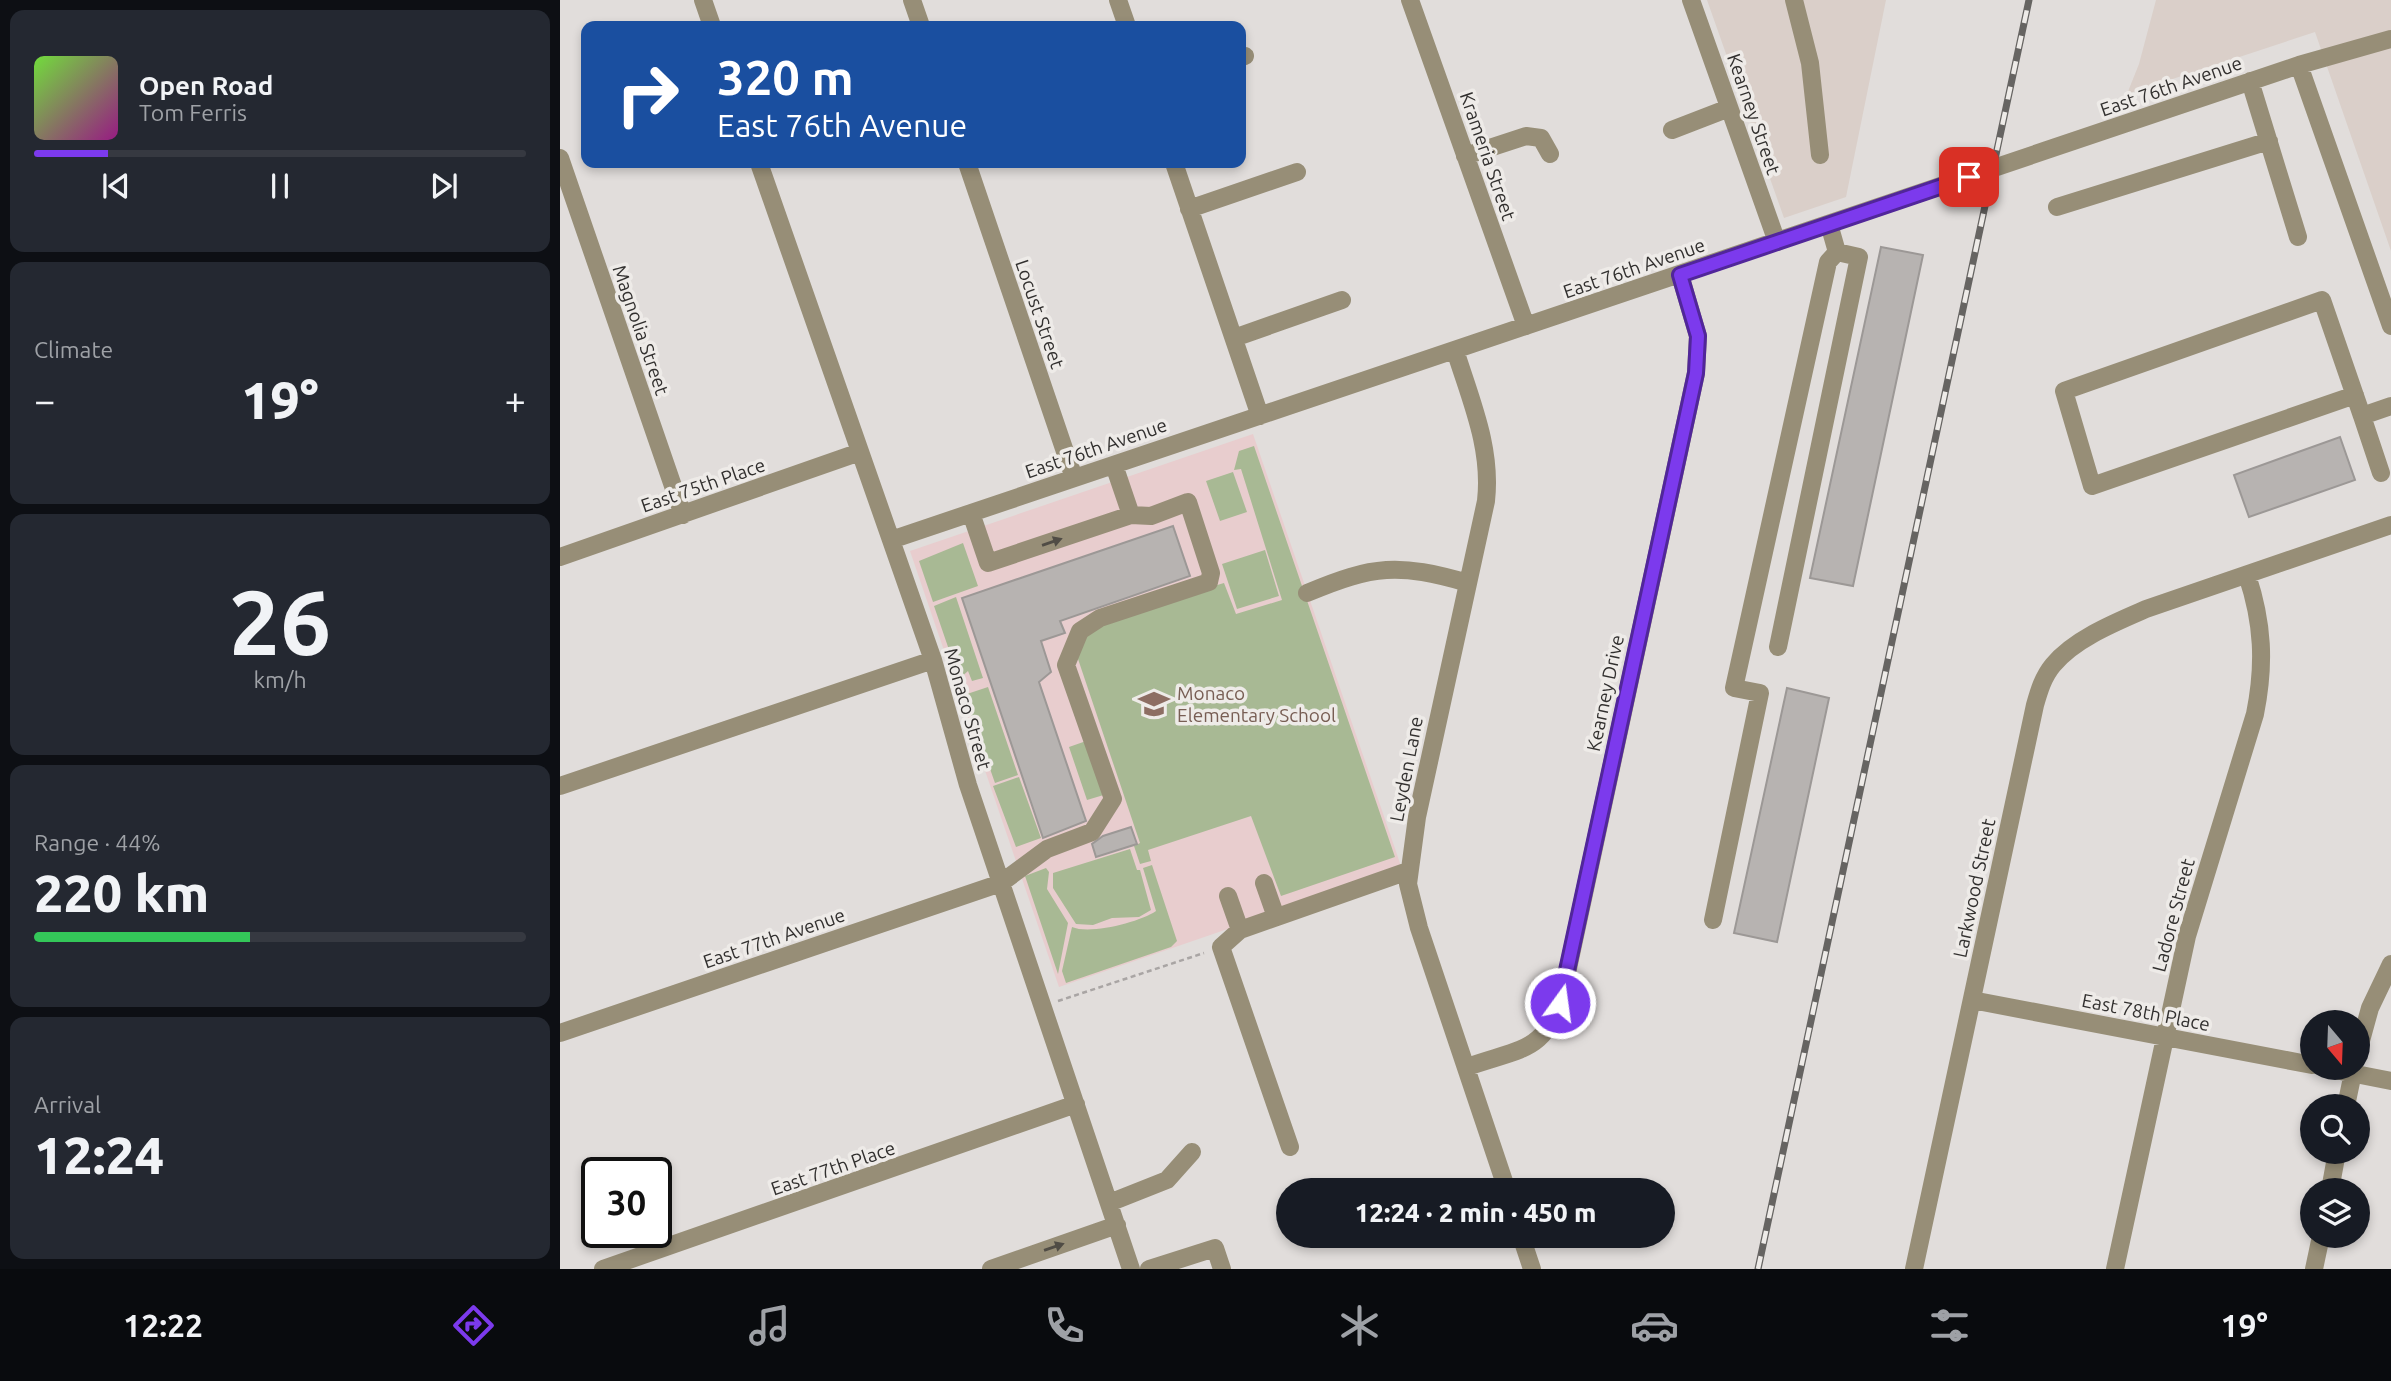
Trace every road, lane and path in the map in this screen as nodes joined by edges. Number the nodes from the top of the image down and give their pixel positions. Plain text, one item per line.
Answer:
1 (703, 0) edge
2 (912, 0) edge
3 (1118, 0) edge
4 (1410, 0) edge
5 (1691, 0) edge
6 (1794, 0) edge
7 (710, 21) edge
8 (919, 21) edge
9 (1125, 21) edge
10 (2391, 39) edge
11 (2299, 65) junction
12 (2250, 81) junction
13 (1730, 108) junction
14 (1672, 130) dead end
15 (2269, 141) junction
16 (1550, 154) dead end
17 (1820, 155) dead end
18 (1465, 156) junction
19 (560, 158) edge
20 (761, 168) edge
21 (969, 168) edge
22 (1176, 168) edge
23 (1297, 172) dead end
24 (2057, 207) dead end
25 (1189, 209) junction
26 (1829, 224) junction
27 (2298, 237) dead end
28 (1777, 242) junction
29 (1837, 253) junction
30 (1680, 275) junction
31 (1342, 300) dead end
32 (1525, 326) junction
33 (2391, 326) edge
34 (1234, 338) junction
35 (1455, 350) junction
36 (2355, 395) junction
37 (2391, 406) edge
38 (2362, 415) junction
39 (1260, 416) junction
40 (860, 452) junction
41 (1114, 465) junction
42 (2381, 473) dead end
43 (1074, 478) junction
44 (971, 513) junction
45 (683, 515) junction
46 (1132, 515) junction
47 (2391, 525) edge
48 (891, 540) junction
49 (560, 557) edge
50 (2247, 575) junction
51 (1468, 583) junction
52 (1307, 593) dead end
53 (1778, 647) dead end
54 (933, 660) junction
55 (560, 786) edge
56 (1408, 871) junction
57 (1001, 883) junction
58 (1264, 883) dead end
59 (1228, 896) dead end
60 (1276, 917) junction
61 (1713, 920) dead end
62 (1240, 930) junction
63 (1221, 947) junction
64 (2391, 964) edge
65 (1972, 1000) junction
66 (1043, 1007) junction
67 (2369, 1010) edge
68 (560, 1033) edge
69 (2165, 1037) junction
70 (2300, 1063) edge
71 (1467, 1067) junction
72 (2370, 1075) edge
73 (2391, 1081) edge
74 (1076, 1104) junction
75 (1290, 1147) dead end
76 (1192, 1152) dead end
77 (1503, 1178) edge
78 (1109, 1203) junction
79 (1116, 1225) junction
80 (1525, 1248) edge
81 (2318, 1248) edge
82 (1531, 1265) edge
83 (603, 1269) edge
84 (991, 1269) edge
85 (1131, 1269) edge
86 (1149, 1269) edge
87 (1222, 1269) edge
88 (1914, 1269) edge
89 (2115, 1269) edge
90 (2314, 1269) edge

1 - 7 street
2 - 8 street
3 - 9 street
4 - 18 street, Krameria Street
5 - 13 street, Kearney Street
6 - 17 street
10 - 11 street, East 76th Avenue
11 - 12 street, East 76th Avenue
11 - 33 street
12 - 15 street
12 - 26 street, East 76th Avenue
13 - 14 street
13 - 28 street, Kearney Street
15 - 24 street
15 - 27 street
16 - 18 street
18 - 32 street, Krameria Street
19 - 45 street, Magnolia Street
20 - 40 street, Monaco Street
21 - 43 street, Locust Street
22 - 25 street
23 - 25 street
25 - 34 street
26 - 28 street, East 76th Avenue
26 - 29 street
28 - 30 street, East 76th Avenue
29 - 53 street
29 - 61 street
30 - 32 street, East 76th Avenue
30 - 71 street, Kearney Drive
31 - 34 street
32 - 35 street, East 76th Avenue
34 - 39 street
35 - 39 street, East 76th Avenue
35 - 51 street, Leyden Lane
36 - 36 street
36 - 38 street
37 - 38 street
38 - 42 street
39 - 41 street, East 76th Avenue
40 - 45 street, East 75th Place
40 - 48 street, Monaco Street
41 - 43 street, East 76th Avenue
41 - 46 street
43 - 44 street, East 76th Avenue
44 -> 46 street
44 - 48 street, East 76th Avenue
45 - 49 street, East 75th Place
46 - 57 street, East 77th Avenue
47 - 50 street
48 - 54 street, Monaco Street
50 - 65 street, Larkwood Street
50 - 69 street, Ladore Street
51 - 52 street
51 - 56 street, Leyden Lane
54 - 55 street
54 - 57 street, Monaco Street
56 - 60 street
56 - 71 street, Leyden Lane
57 - 66 street, Monaco Street
57 - 68 street, East 77th Avenue
58 - 60 street
59 - 62 street
60 - 62 street
62 - 63 street
63 - 66 path
63 - 75 street
64 - 67 street
65 - 69 street, East 78th Place
65 - 88 street, Larkwood Street
66 - 74 street, Monaco Street
69 - 70 street, East 78th Place
69 - 89 street, Ladore Street
71 - 77 street, Leyden Lane
72 - 73 street
74 - 78 street, Monaco Street
74 - 83 street, East 77th Place
76 - 78 street
78 - 79 street, Monaco Street
84 -> 79 street
79 - 85 street, Monaco Street
80 - 82 street
81 - 90 street
86 - 87 street

